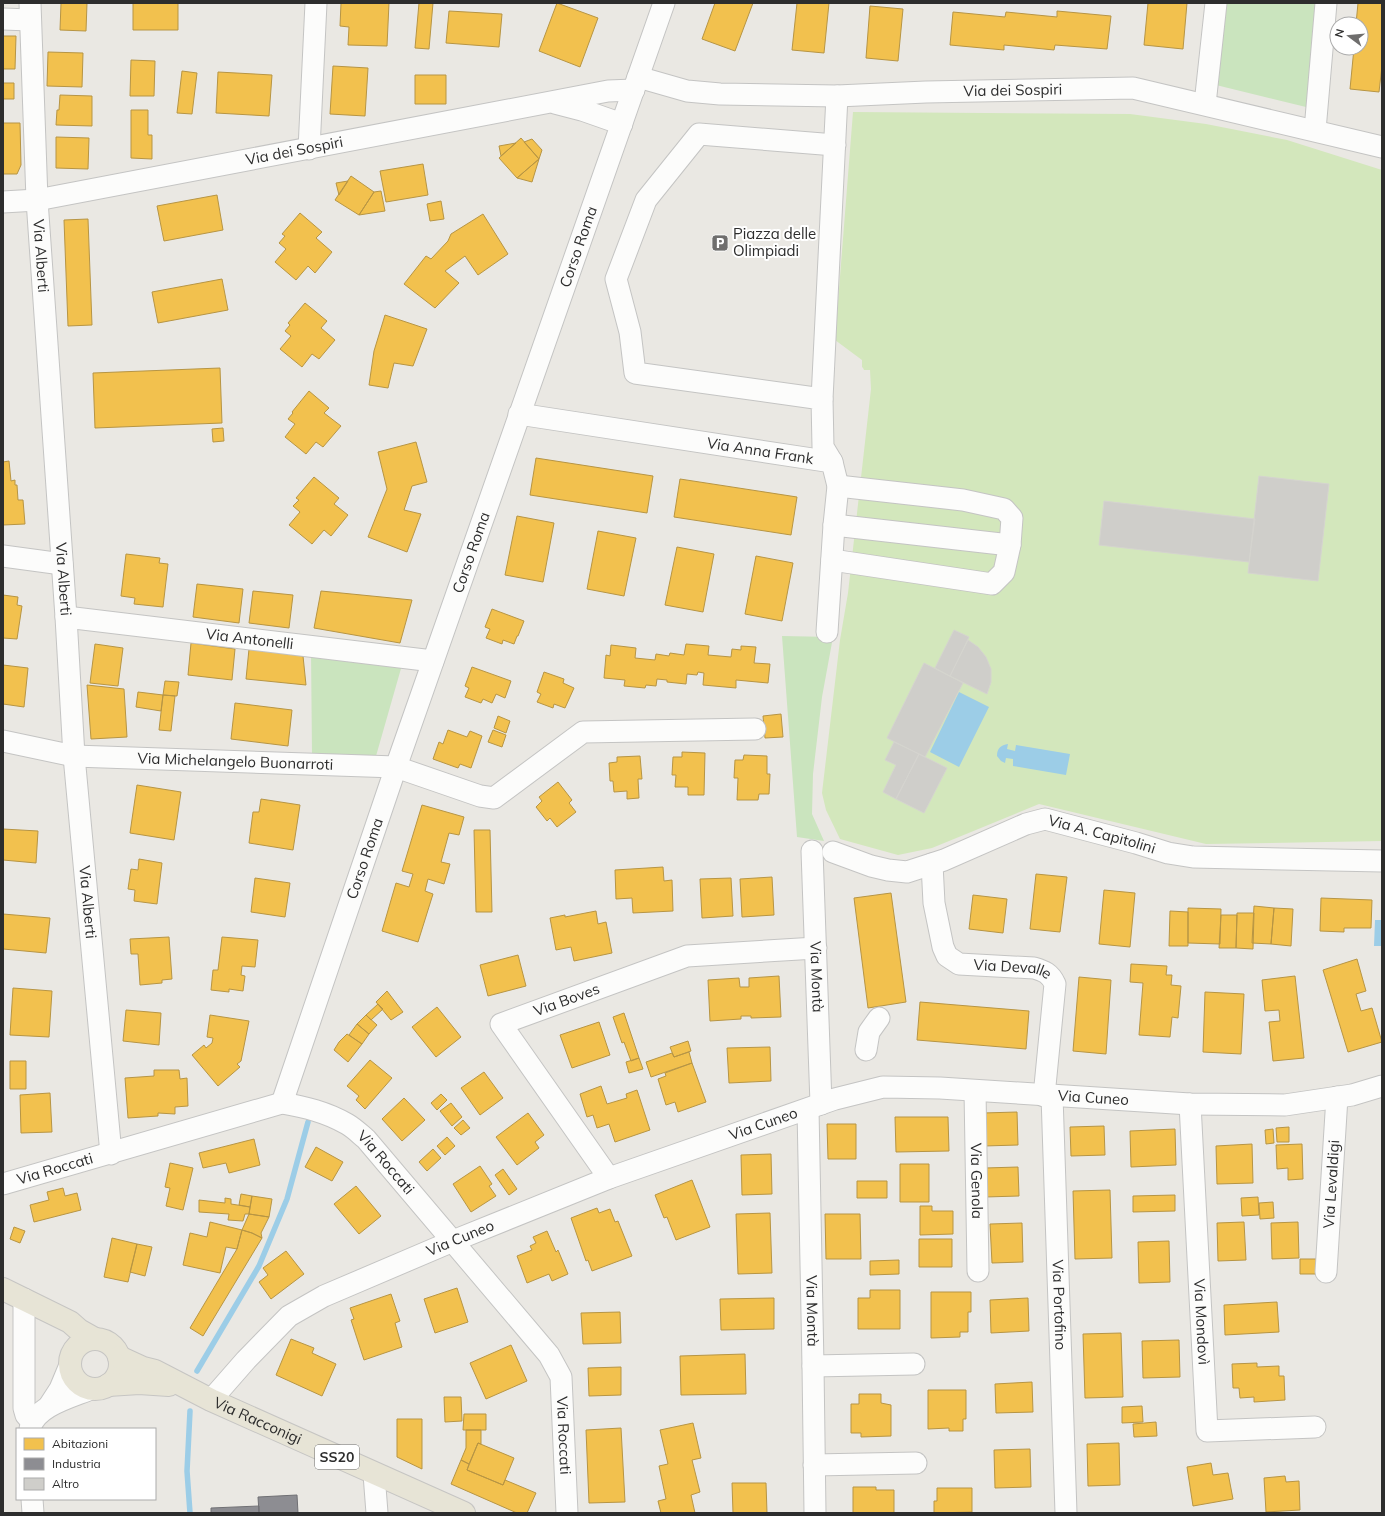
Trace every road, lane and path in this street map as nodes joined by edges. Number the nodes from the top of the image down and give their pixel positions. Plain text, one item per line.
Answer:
1 (316, 3) edge
2 (664, 3) edge
3 (1216, 3) edge
4 (1326, 3) edge
5 (30, 12) edge
6 (3, 19) edge
7 (636, 83) junction
8 (837, 96) junction
9 (551, 102) junction
10 (1205, 104) junction
11 (622, 124) junction
12 (1315, 130) junction
13 (835, 145) junction
14 (1382, 147) edge
15 (309, 149) junction
16 (37, 200) junction
17 (3, 202) edge
18 (822, 399) junction
19 (519, 414) junction
20 (832, 462) junction
21 (838, 486) junction
22 (834, 525) junction
23 (1010, 545) junction
24 (3, 556) edge
25 (832, 560) junction
26 (62, 564) junction
27 (66, 617) junction
28 (827, 632) dead end
29 (433, 661) junction
30 (755, 729) dead end
31 (3, 741) edge
32 (74, 756) junction
33 (396, 767) junction
34 (812, 850) dead end
35 (833, 852) dead end
36 (1382, 861) edge
37 (932, 864) junction
38 (816, 948) junction
39 (879, 1018) dead end
40 (866, 1050) dead end
41 (1382, 1086) edge
42 (975, 1091) junction
43 (1048, 1096) junction
44 (1337, 1097) junction
45 (282, 1104) junction
46 (1190, 1104) junction
47 (814, 1106) junction
48 (111, 1154) junction
49 (609, 1178) junction
50 (3, 1184) edge
51 (453, 1241) junction
52 (978, 1271) dead end
53 (1326, 1272) dead end
54 (3, 1289) edge
55 (33, 1304) junction
56 (95, 1339) junction
57 (119, 1357) junction
58 (70, 1362) junction
59 (914, 1364) dead end
60 (814, 1366) junction
61 (183, 1386) junction
62 (100, 1387) junction
63 (211, 1400) junction
64 (49, 1406) junction
65 (31, 1425) edge
66 (1315, 1427) dead end
67 (916, 1463) dead end
68 (814, 1465) junction
69 (374, 1474) junction
70 (32, 1500) edge
71 (32, 1513) edge
72 (377, 1513) edge
73 (464, 1513) edge
74 (567, 1513) edge
75 (815, 1513) edge
76 (1066, 1513) edge

1 - 15 street
2 - 7 street, Corso Roma
3 - 10 street
4 - 12 street
5 - 6 street
5 - 16 street, Via Alberti
7 - 8 street, Via dei Sospiri
7 - 9 street, Via dei Sospiri
7 - 11 street, Corso Roma
8 - 10 street, Via dei Sospiri
8 - 13 street
9 - 11 street, Via dei Sospiri
9 - 15 street, Via dei Sospiri
10 - 12 street, Via dei Sospiri
11 - 19 street, Corso Roma
12 - 14 street, Via dei Sospiri
13 - 18 street
13 - 18 street
15 - 16 street, Via dei Sospiri
16 - 17 street, Via dei Sospiri
16 - 26 street, Via Alberti
18 - 20 street
19 - 20 street, Via Anna Frank
19 - 29 street, Corso Roma
20 - 21 street, Via Anna Frank
21 - 22 street, Via Anna Frank
21 - 23 street
22 - 23 street
22 - 25 street, Via Anna Frank
23 - 25 street
24 - 26 street
25 - 28 street, Via Anna Frank
26 - 27 street, Via Alberti
27 - 29 street, Via Antonelli
27 - 32 street, Via Alberti
29 - 33 street, Corso Roma
30 - 33 street, Via Michelangelo Buonarroti
31 - 32 street, Via Michelangelo Buonarroti
32 - 33 street, Via Michelangelo Buonarroti
32 - 48 street, Via Alberti
33 - 45 street, Corso Roma
34 - 38 street, Via Montà
35 - 37 street, Via A. Capitolini
36 - 37 street, Via A. Capitolini
37 - 43 street, Via Devalle
38 - 47 street, Via Montà
38 - 49 street, Via Boves
39 - 40 street
41 - 44 street, Via Cuneo
42 - 43 street, Via Cuneo
42 - 47 street, Via Cuneo
42 - 52 street, Via Genola
43 - 46 street, Via Cuneo
43 - 76 street, Via Portofino
44 - 46 street, Via Cuneo
44 - 53 street, Via Levaldigi
45 - 48 street, Via Roccati
45 - 51 street, Via Roccati
46 - 66 street, Via Mondovì
47 - 49 street, Via Cuneo
47 - 60 street, Via Montà
48 - 50 street, Via Roccati
49 - 51 street, Via Cuneo
51 - 63 street, Via Cuneo
51 - 74 street, Via Roccati
54 - 55 main road
55 - 56 main road
55 - 58 main road
55 - 65 street
56 - 57 main road
56 - 58 main road
57 - 61 main road, Via Racconigi / SS20
57 - 62 main road
58 - 62 main road
58 - 64 street
59 - 60 street
60 - 68 street, Via Montà
61 - 62 main road, Via Racconigi / SS20
61 - 63 main road, Via Racconigi / SS20
62 - 64 street
63 - 69 main road, Via Racconigi / SS20
64 - 65 street
67 - 68 street
68 - 75 street, Via Montà
69 - 72 street
69 - 73 main road, Via Racconigi / SS20
70 - 71 street

